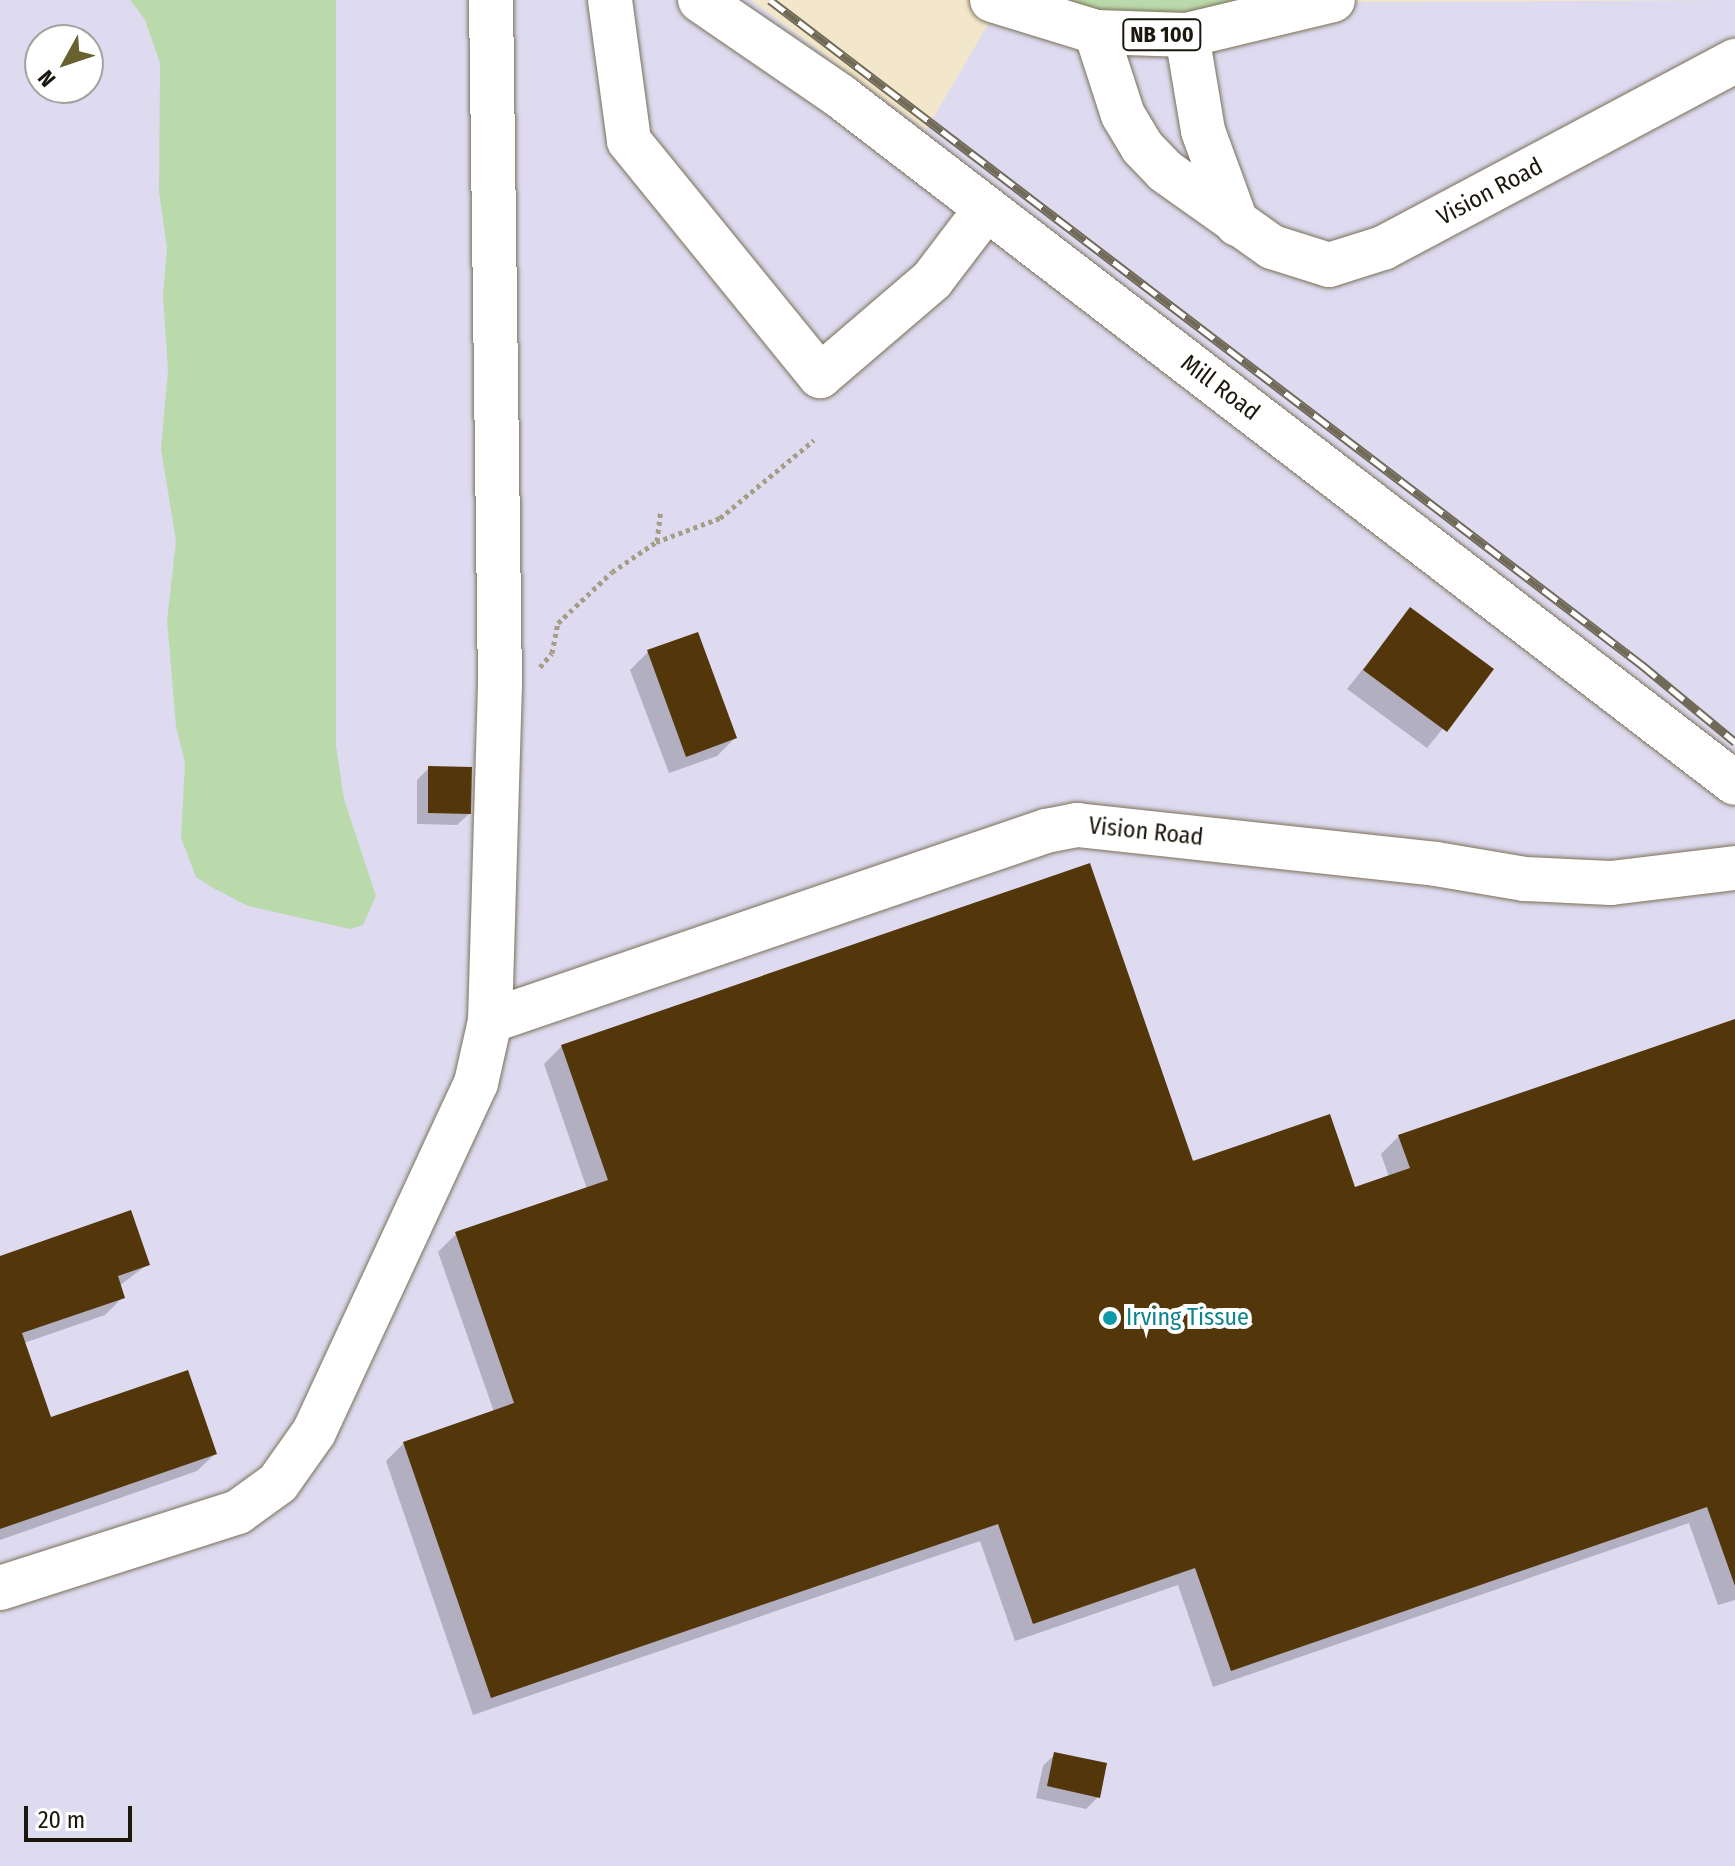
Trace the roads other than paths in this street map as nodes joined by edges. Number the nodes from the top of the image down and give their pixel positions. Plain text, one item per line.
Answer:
1 (491, 0) edge
2 (610, 0) edge
3 (700, 0) edge
4 (992, 0) edge
5 (1333, 0) edge
6 (1096, 32) junction
7 (1187, 35) junction
8 (1735, 61) edge
9 (986, 209) junction
10 (1238, 226) junction
11 (1735, 783) edge
12 (1735, 868) edge
13 (490, 1021) junction
14 (0, 1588) edge

1 - 13 street
2 - 9 street
3 - 9 street, Mill Road
4 - 6 street, NB 100
5 - 7 street, NB 100
6 - 7 street, NB 100
6 - 10 street, Vision Road
7 - 10 street
8 - 10 street, Vision Road
9 - 11 street, Mill Road
12 - 13 street, Vision Road
13 - 14 street

